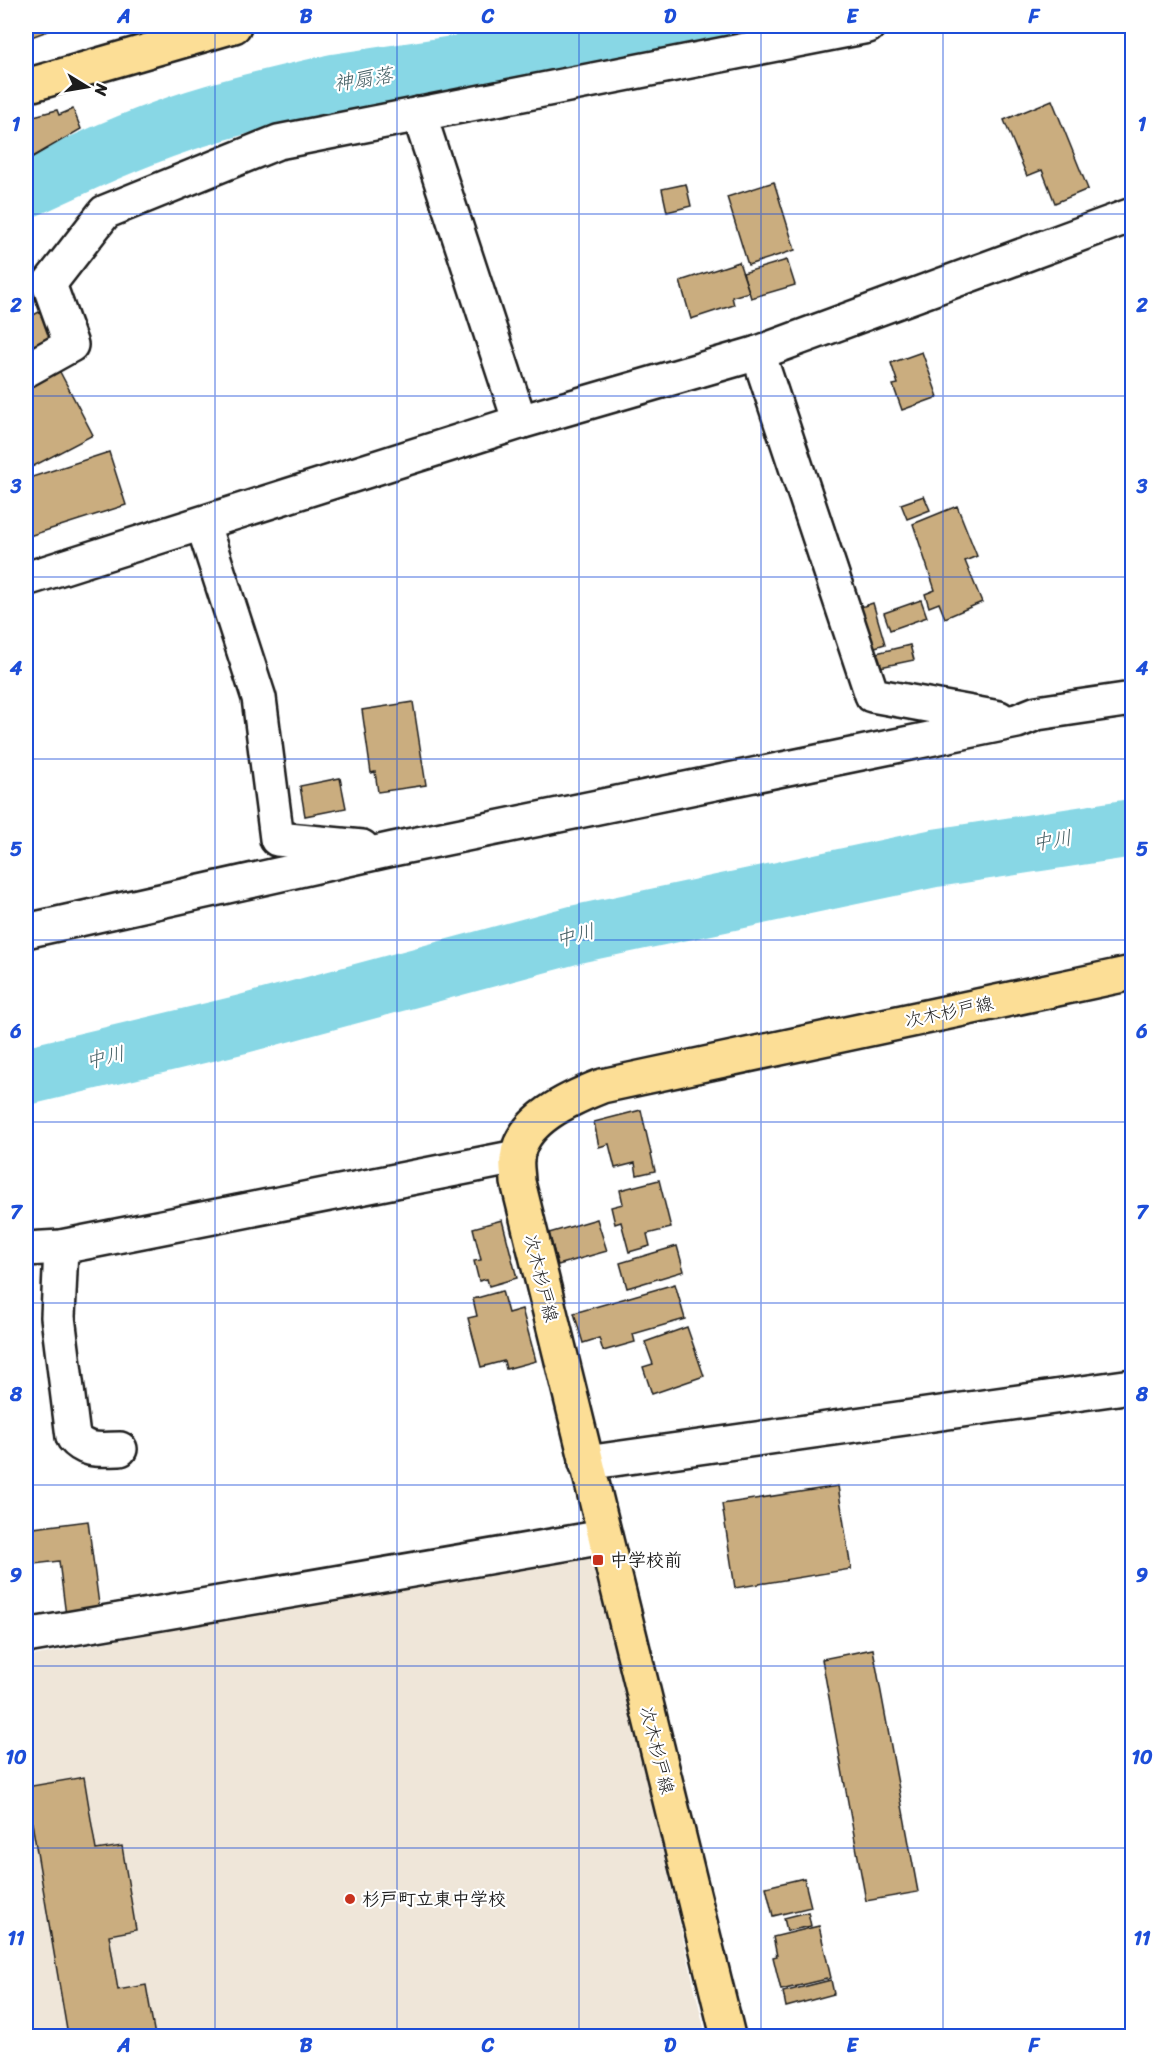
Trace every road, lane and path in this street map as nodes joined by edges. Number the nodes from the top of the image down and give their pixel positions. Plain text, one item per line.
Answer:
1 (234, 26) edge
2 (868, 26) edge
3 (26, 86) edge
4 (419, 114) junction
5 (1132, 214) edge
6 (758, 353) junction
7 (26, 370) edge
8 (520, 422) junction
9 (203, 525) junction
10 (26, 579) edge
11 (1132, 699) edge
12 (1017, 721) junction
13 (393, 849) junction
14 (28, 932) edge
15 (1132, 973) edge
16 (517, 1157) junction
17 (61, 1247) junction
18 (26, 1249) edge
19 (1132, 1386) edge
20 (120, 1449) dead end
21 (586, 1462) junction
22 (604, 1537) junction
23 (26, 1636) edge
24 (728, 2037) edge

1 - 3 main road
2 - 4 street
4 - 7 street
4 - 8 street
5 - 6 street
6 - 8 street
6 - 12 street
8 - 9 street
9 - 10 street
9 - 13 street
11 - 12 street
12 - 13 street
13 - 14 street
15 - 16 main road, 次木杉戸線
16 - 17 street
16 - 21 main road, 次木杉戸線
17 - 18 street
17 - 20 street
19 - 21 street
21 - 22 main road, 次木杉戸線
22 - 23 street
22 - 24 main road, 次木杉戸線

